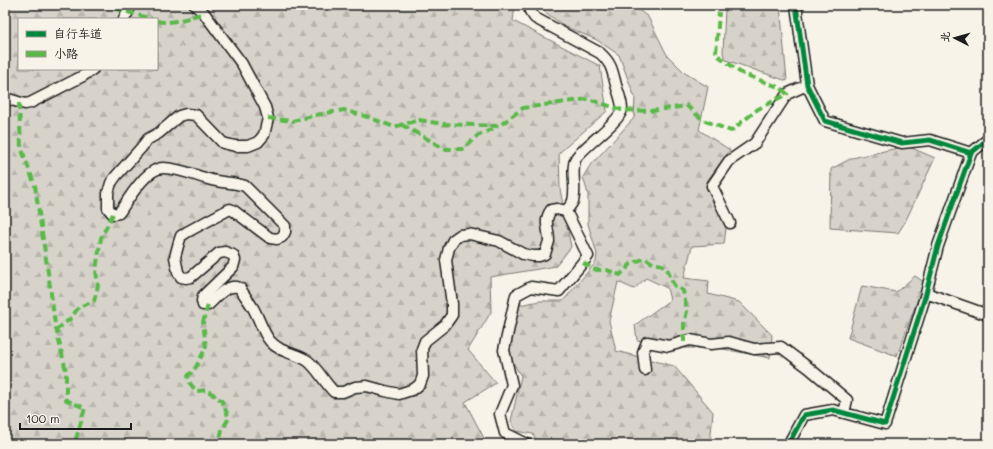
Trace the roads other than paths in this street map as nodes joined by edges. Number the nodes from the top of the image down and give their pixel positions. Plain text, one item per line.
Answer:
1 (131, 5) edge
2 (195, 5) edge
3 (529, 5) edge
4 (796, 5) edge
5 (124, 18) edge
6 (92, 70) edge
7 (807, 85) junction
8 (5, 98) edge
9 (988, 138) edge
10 (972, 153) junction
11 (566, 211) junction
12 (730, 223) dead end
13 (926, 293) junction
14 (988, 315) edge
15 (644, 370) dead end
16 (844, 413) junction
17 (789, 443) edge
18 (527, 444) edge

1 - 5 street
2 - 11 street
3 - 11 street
4 - 7 street
6 - 8 street
7 - 10 street
7 - 12 street
9 - 10 street
10 - 13 street
11 - 18 street
13 - 14 street
13 - 16 street
15 - 16 street
16 - 17 street

